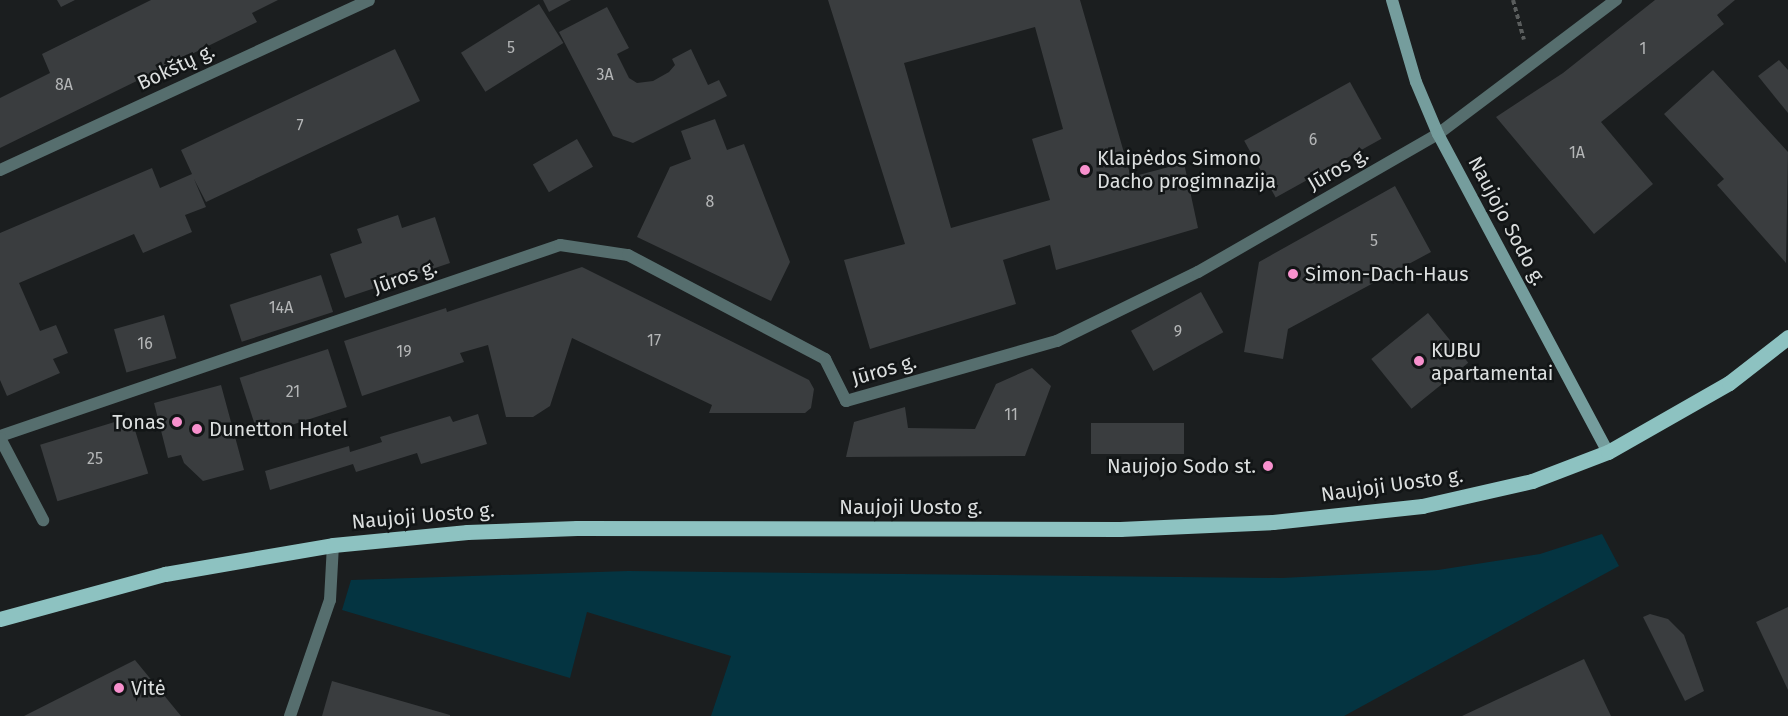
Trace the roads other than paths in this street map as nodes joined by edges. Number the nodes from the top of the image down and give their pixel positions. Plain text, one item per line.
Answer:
1 (369, 0) edge
2 (1392, 0) edge
3 (1616, 0) edge
4 (1438, 134) junction
5 (0, 170) edge
6 (1788, 337) edge
7 (0, 437) edge
8 (1608, 452) junction
9 (44, 520) dead end
10 (333, 545) junction
11 (0, 619) edge
12 (290, 716) edge

1 - 5 street, Bokštų g.
2 - 4 main road, Naujojo Sodo g.
3 - 4 street, Jūros g.
4 - 7 street, Jūros g.
4 - 8 main road, Naujojo Sodo g.
6 - 8 main road, Naujoji Uosto g.
7 - 9 street
8 - 10 main road, Naujoji Uosto g.
10 - 11 main road, Naujoji Uosto g.
10 - 12 street

